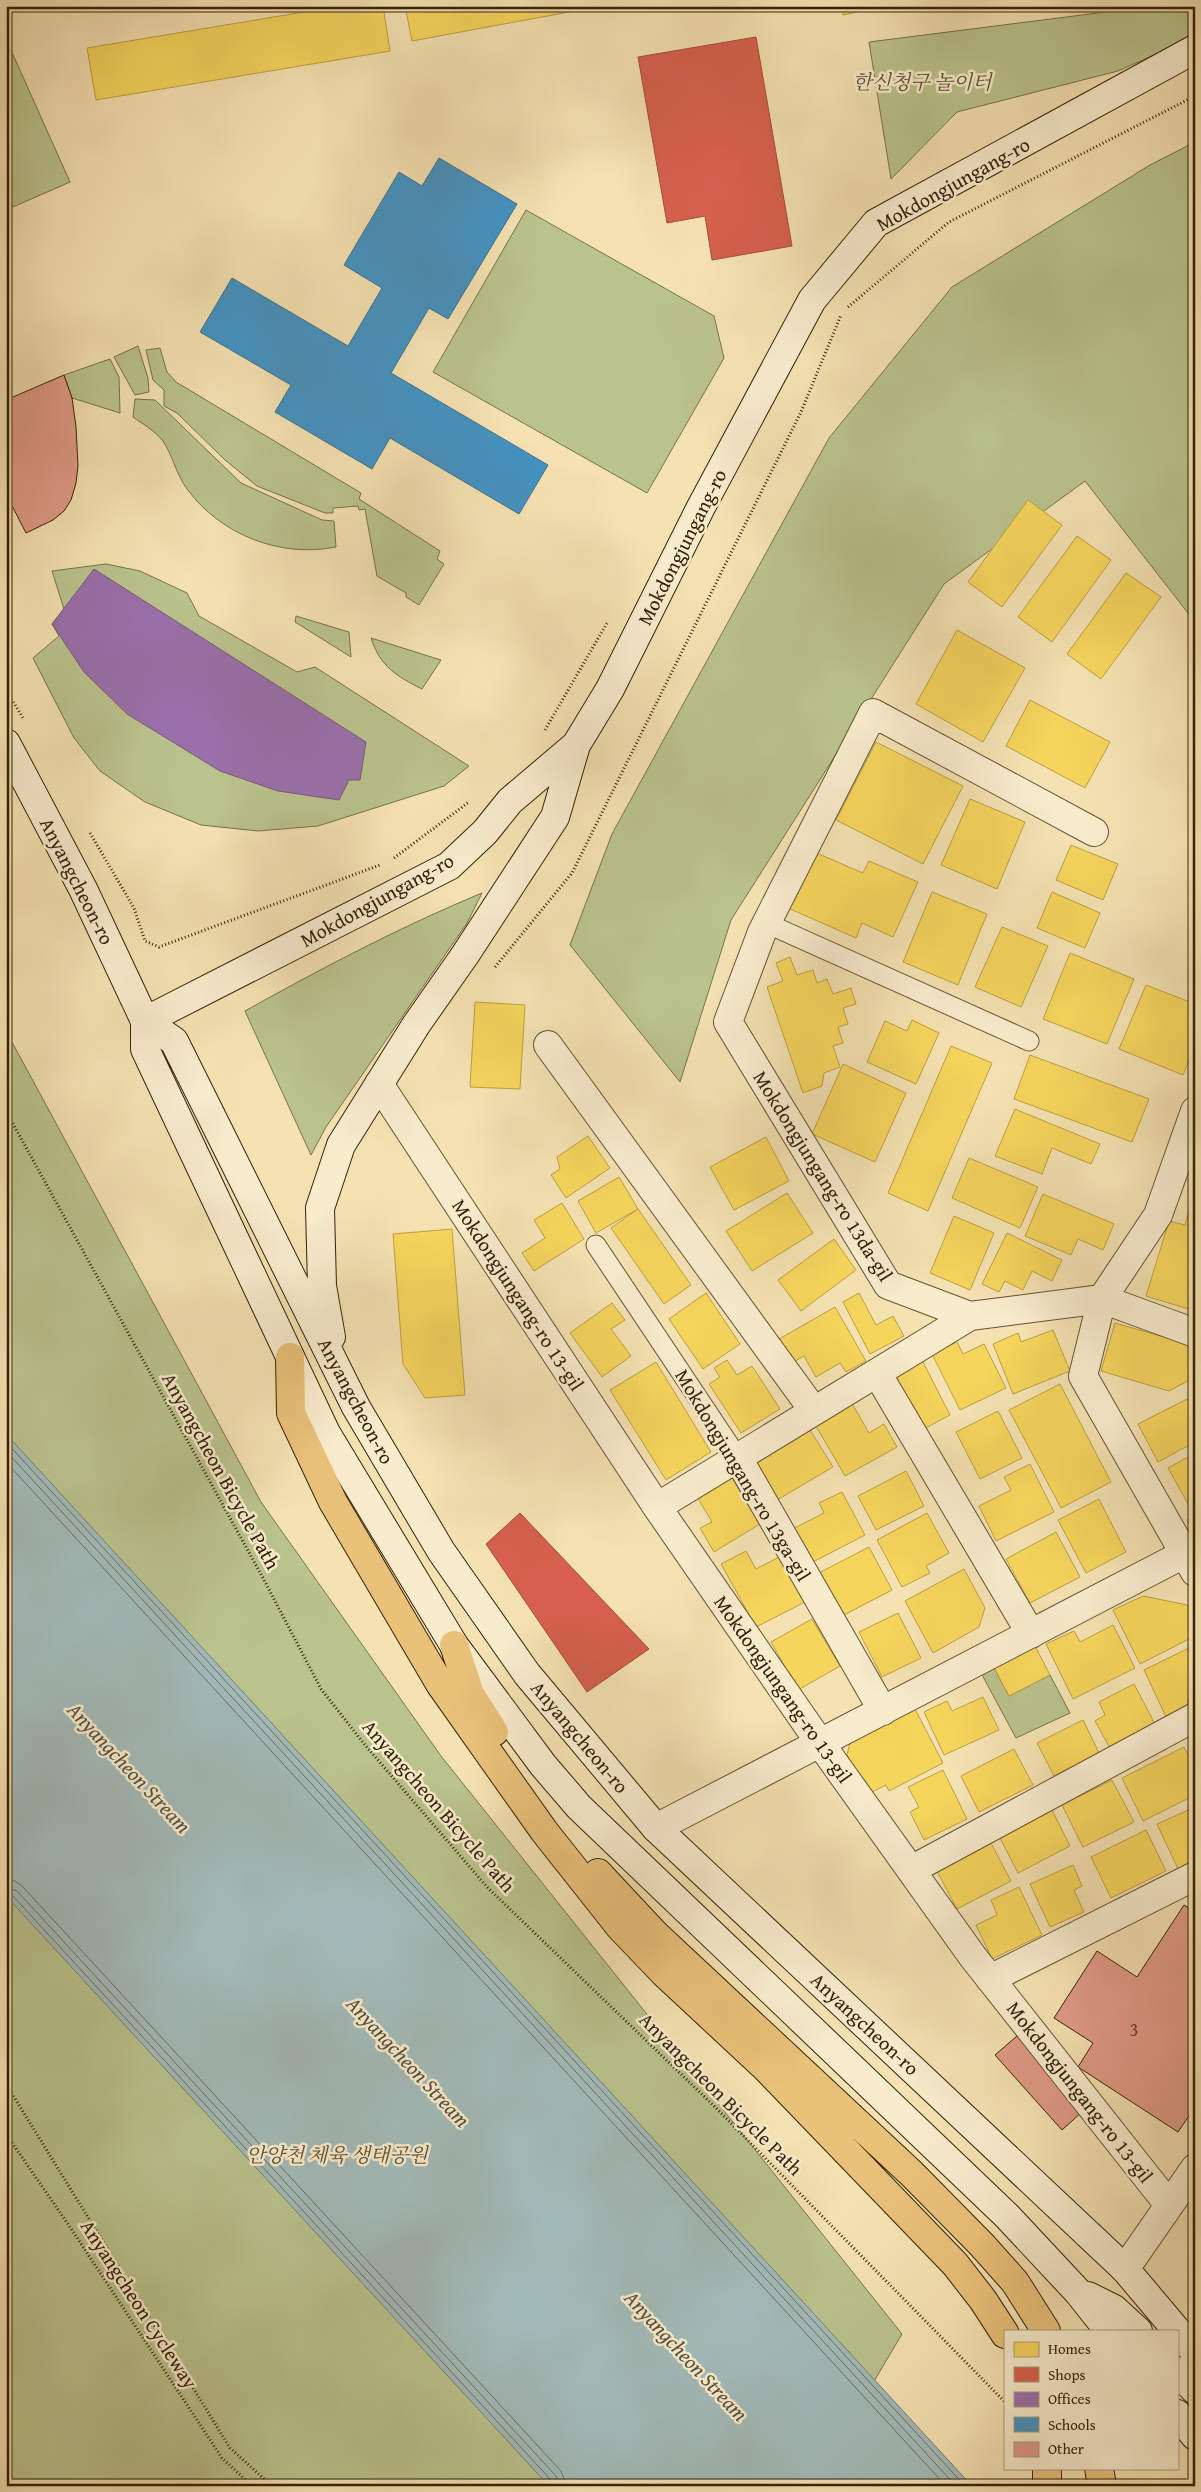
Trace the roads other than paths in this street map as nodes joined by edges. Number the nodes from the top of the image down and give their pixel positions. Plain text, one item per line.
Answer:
1 (1195, 49) edge
2 (6, 743) edge
3 (576, 745) junction
4 (1094, 832) dead end
5 (766, 923) junction
6 (145, 1021) junction
7 (1029, 1040) dead end
8 (548, 1045) dead end
9 (379, 1084) junction
10 (1195, 1111) edge
11 (596, 1245) dead end
12 (1102, 1299) junction
13 (970, 1316) junction
14 (1195, 1333) edge
15 (290, 1357) junction
16 (336, 1368) junction
17 (877, 1373) junction
18 (814, 1411) junction
19 (738, 1458) junction
20 (656, 1506) junction
21 (1190, 1563) edge
22 (1031, 1634) junction
23 (454, 1645) junction
24 (882, 1711) junction
25 (1195, 1717) edge
26 (820, 1743) junction
27 (656, 1828) junction
28 (911, 1870) junction
29 (1195, 1876) edge
30 (990, 1979) junction
31 (1195, 2168) edge
32 (1169, 2206) junction
33 (1125, 2269) junction
34 (1078, 2292) junction
35 (1045, 2330) edge
36 (1108, 2330) edge
37 (1137, 2330) edge
38 (1176, 2330) edge
39 (1004, 2332) edge
40 (1178, 2332) edge
41 (1195, 2352) edge
42 (1178, 2372) edge
43 (1195, 2390) edge
44 (1178, 2415) edge
45 (1195, 2436) edge
46 (1047, 2470) edge
47 (1099, 2470) edge
48 (1047, 2486) edge
49 (1102, 2486) edge

1 - 3 main road, Mokdongjungang-ro
2 - 6 main road, Anyangcheon-ro
3 - 6 main road, Mokdongjungang-ro
3 - 9 main road
4 - 5 main road, Mokdongjungang-ro 13da-gil
5 - 7 lane
5 - 13 main road, Mokdongjungang-ro 13da-gil
6 - 15 main road, Anyangcheon-ro
6 - 16 main road, Anyangcheon-ro
8 - 18 main road
9 - 16 main road
9 - 20 main road, Mokdongjungang-ro 13-gil
10 - 12 main road
11 - 19 lane, Mokdongjungang-ro 13ga-gil
12 - 13 main road, Mokdongjungang-ro 13da-gil
12 - 14 main road
12 - 21 main road
13 - 17 main road
15 - 23 main road, Anyangcheon-ro
15 - 39 main road
16 - 27 main road, Anyangcheon-ro
17 - 18 main road
17 - 22 main road
18 - 19 main road
19 - 20 main road
19 - 24 main road, Mokdongjungang-ro 13ga-gil
20 - 26 main road, Mokdongjungang-ro 13-gil
21 - 22 main road
22 - 24 main road
23 - 34 main road, Anyangcheon-ro
23 - 35 main road
24 - 26 main road
25 - 28 main road
26 - 27 main road
26 - 28 main road, Mokdongjungang-ro 13-gil
27 - 33 main road, Anyangcheon-ro
28 - 30 main road, Mokdongjungang-ro 13-gil
29 - 30 main road, Mokdongjungang-ro 13-gil
30 - 32 main road, Mokdongjungang-ro 13-gil
31 - 32 main road
32 - 33 main road
33 - 38 main road, Anyangcheon-ro
34 - 36 main road, Anyangcheon-ro
34 - 37 main road
40 - 41 main road, Anyangcheon-ro
42 - 43 main road
44 - 45 main road
46 - 48 main road
47 - 49 main road

